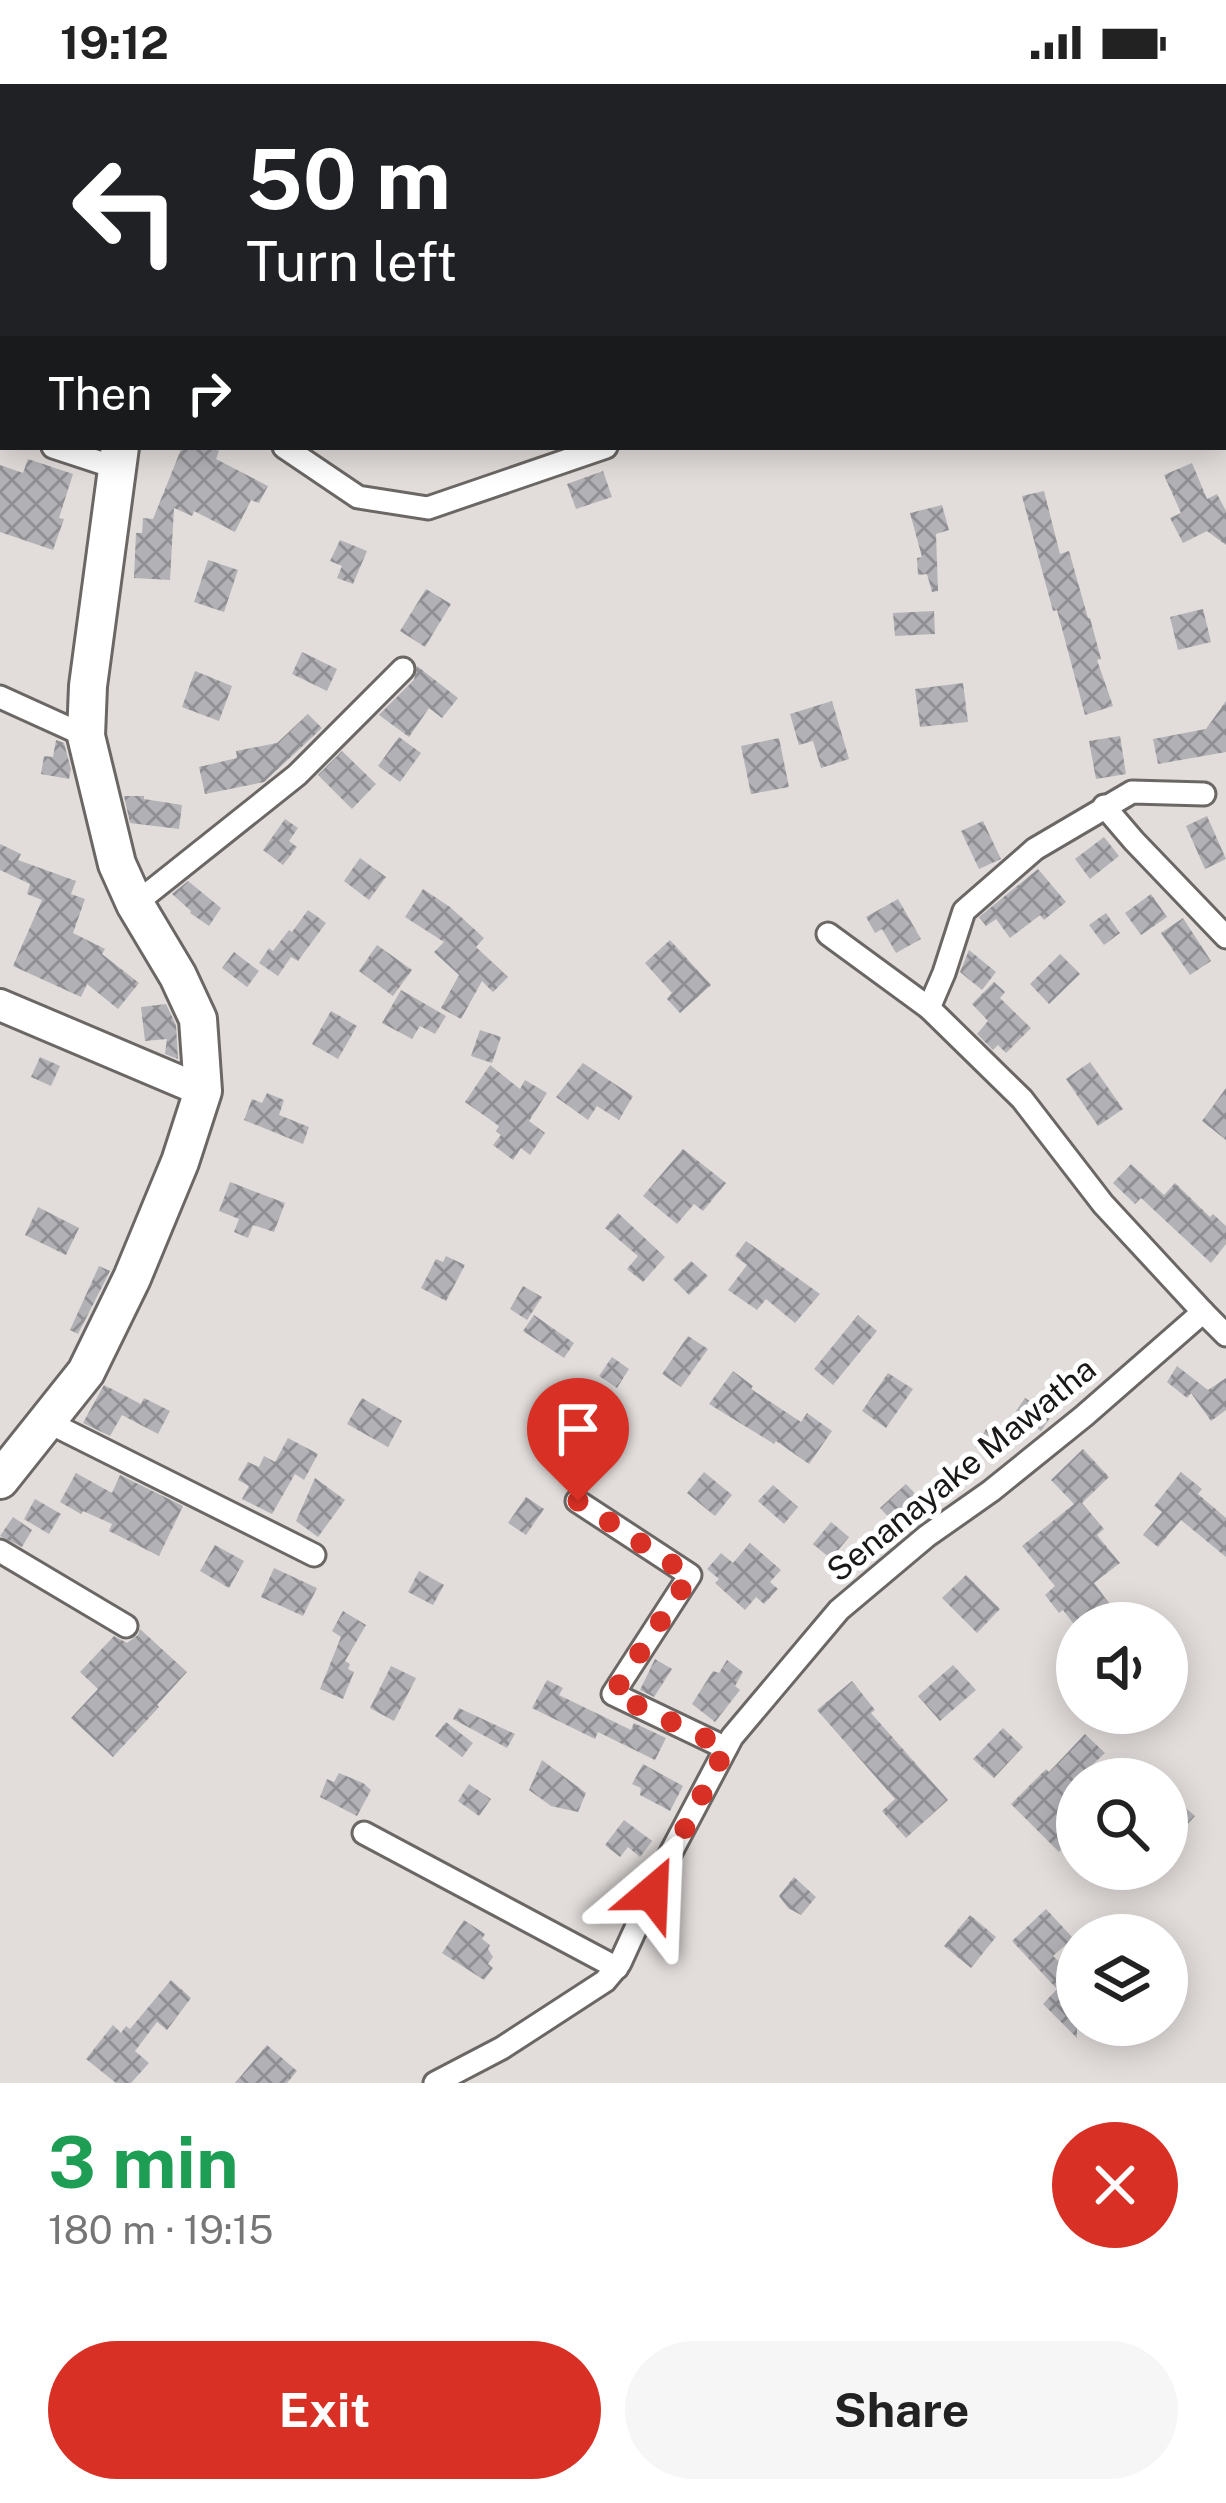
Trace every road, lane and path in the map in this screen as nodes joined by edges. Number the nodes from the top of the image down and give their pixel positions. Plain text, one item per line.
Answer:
1 (72, 450) edge
2 (289, 450) edge
3 (597, 450) edge
4 (118, 457) edge
5 (403, 670) dead end
6 (0, 698) edge
7 (86, 736) junction
8 (1204, 794) dead end
9 (1104, 806) junction
10 (135, 904) junction
11 (828, 934) dead end
12 (1226, 937) edge
13 (0, 1005) edge
14 (929, 1008) junction
15 (203, 1091) junction
16 (1203, 1312) junction
17 (1226, 1335) edge
18 (46, 1420) junction
19 (0, 1480) edge
20 (578, 1501) dead end
21 (0, 1551) edge
22 (314, 1555) dead end
23 (126, 1626) dead end
24 (726, 1748) junction
25 (364, 1834) dead end
26 (616, 1967) junction
27 (436, 2083) edge

1 - 4 street
2 - 3 street
4 - 7 main road
5 - 10 street
6 - 7 street
7 - 10 main road
8 - 9 street
9 - 12 street
9 - 14 street
10 - 15 main road
11 - 14 street
13 - 15 street
14 - 16 street
15 - 18 main road
16 - 17 street
16 - 24 street, Senanayake Mawatha
18 - 19 main road
18 - 22 street
20 - 24 street
21 - 23 street
24 - 26 street, Senanayake Mawatha
25 - 26 street
26 - 27 street, Senanayake Mawatha

